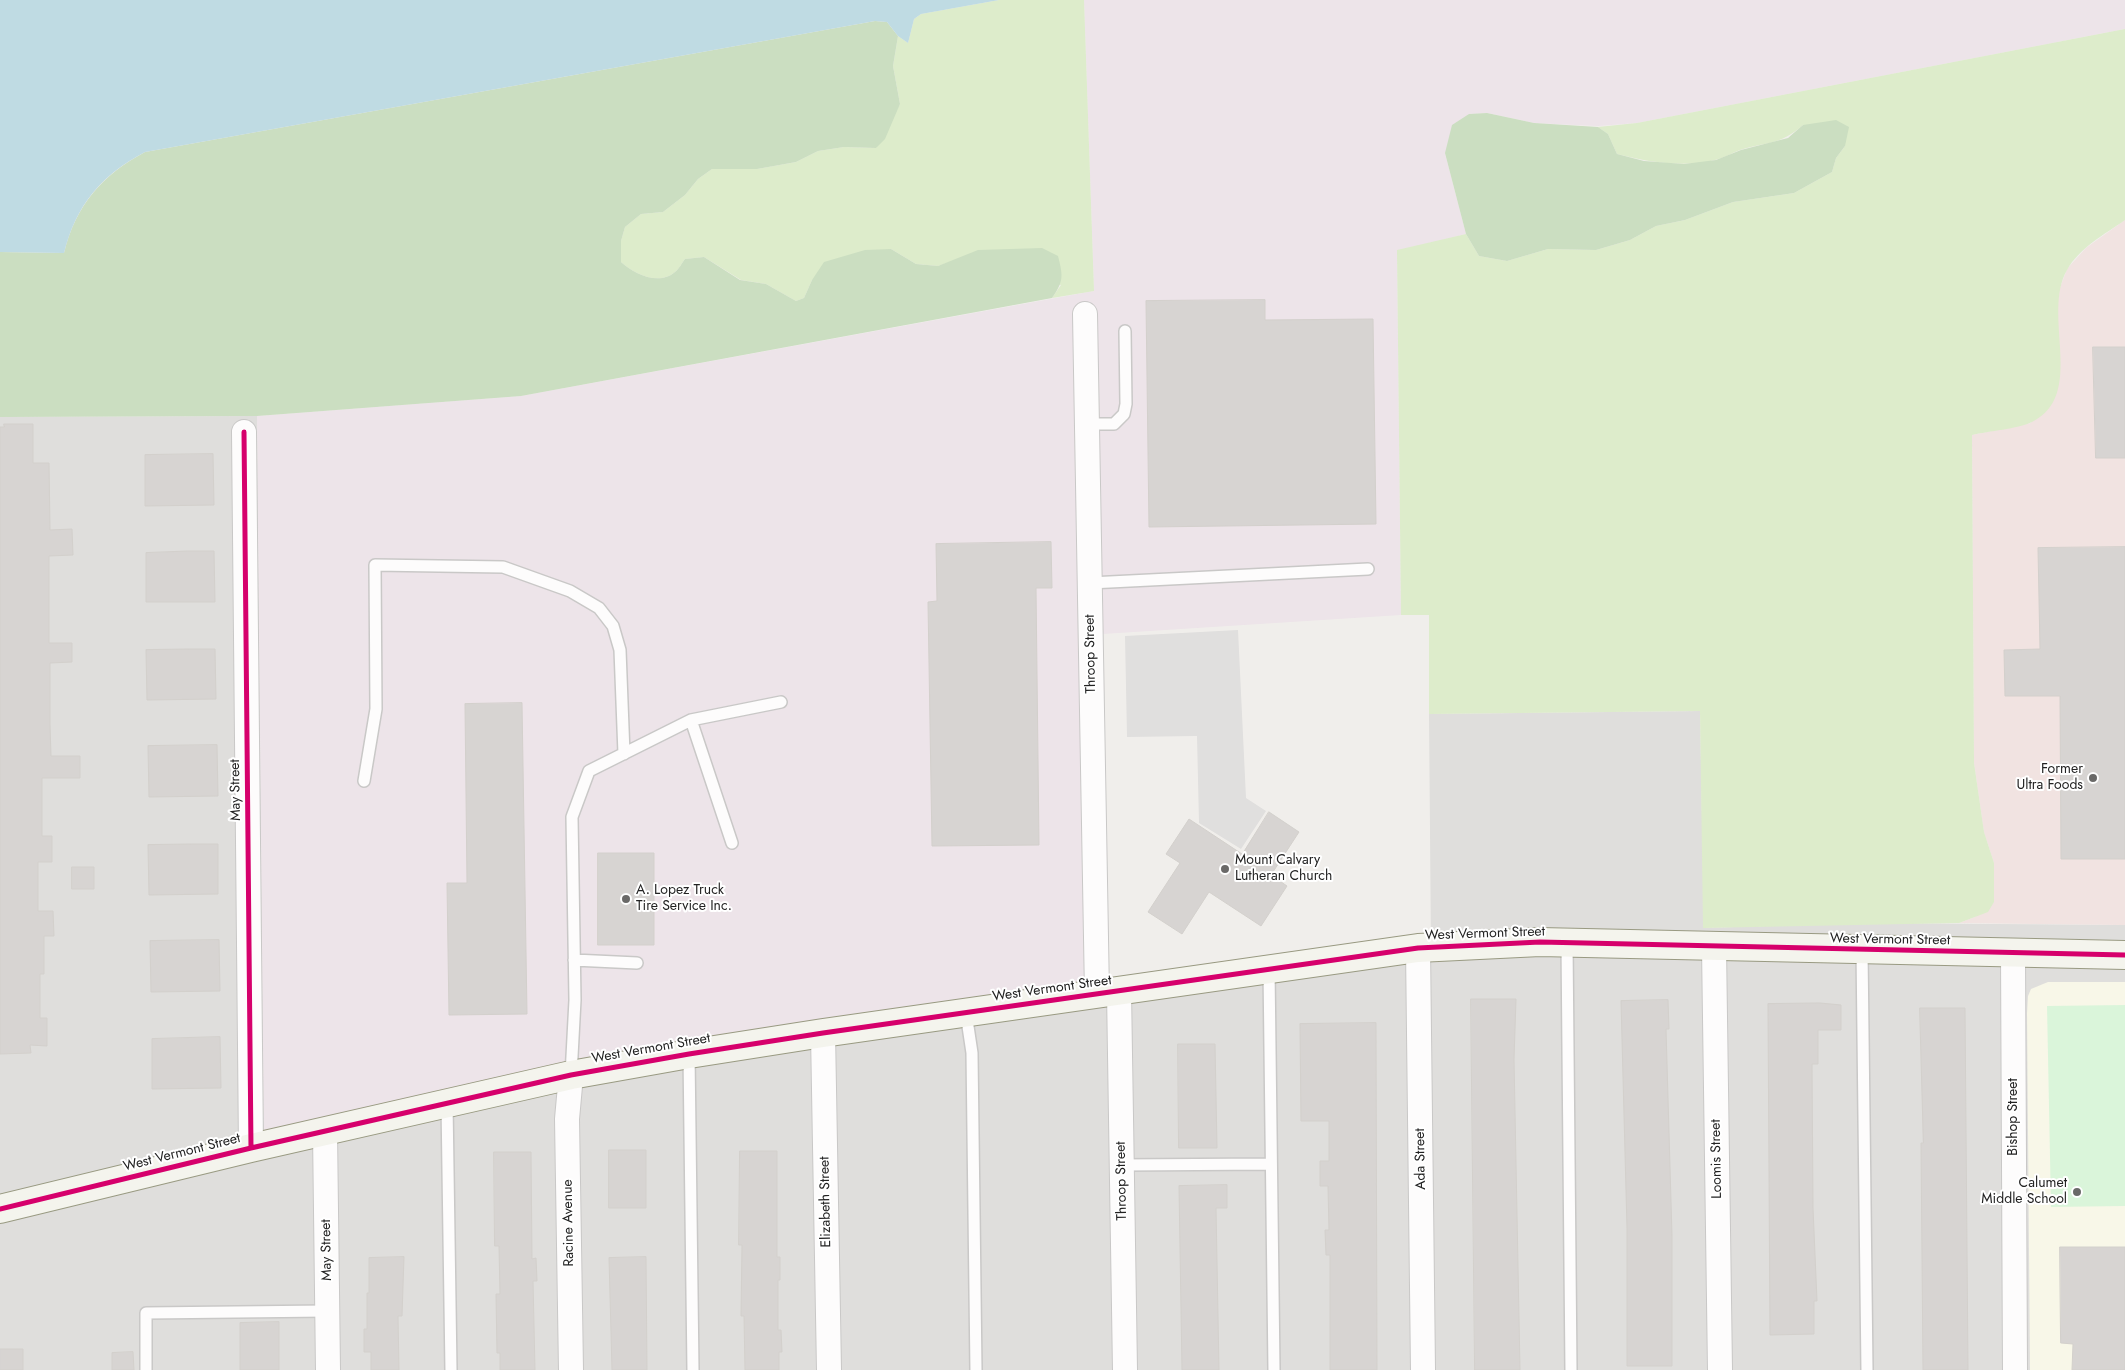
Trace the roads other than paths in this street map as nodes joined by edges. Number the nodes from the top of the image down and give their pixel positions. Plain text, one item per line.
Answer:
1 (1085, 314) dead end
2 (1125, 331) dead end
3 (1087, 424) junction
4 (244, 432) dead end
5 (1368, 569) dead end
6 (1090, 583) junction
7 (781, 702) dead end
8 (691, 720) junction
9 (624, 754) junction
10 (364, 781) dead end
11 (732, 843) dead end
12 (1567, 944) junction
13 (1714, 947) junction
14 (1418, 948) junction
15 (1862, 950) junction
16 (2013, 954) junction
17 (2125, 955) edge
18 (574, 960) junction
19 (637, 963) dead end
20 (1269, 968) junction
21 (1108, 992) junction
22 (966, 1013) junction
23 (823, 1033) junction
24 (689, 1054) junction
25 (570, 1075) junction
26 (448, 1103) junction
27 (325, 1131) junction
28 (251, 1148) junction
29 (1271, 1164) junction
30 (1122, 1165) junction
31 (0, 1209) edge
32 (327, 1311) junction
33 (146, 1370) edge
34 (328, 1370) edge
35 (451, 1370) edge
36 (571, 1370) edge
37 (693, 1370) edge
38 (829, 1370) edge
39 (976, 1370) edge
40 (1125, 1370) edge
41 (1274, 1370) edge
42 (1423, 1370) edge
43 (1571, 1370) edge
44 (1720, 1370) edge
45 (1868, 1370) edge
46 (2015, 1370) edge

1 - 3 street, Throop Street
2 - 3 lane
3 - 6 street, Throop Street
4 - 28 street, May Street
5 - 6 lane
6 - 21 street, Throop Street
7 - 8 lane
8 - 9 lane
8 - 11 lane
9 - 10 lane
9 - 18 lane
12 - 13 street, West Vermont Street
12 - 14 street, West Vermont Street
12 - 43 lane
13 - 15 street, West Vermont Street
13 - 44 street, Loomis Street
14 - 20 street, West Vermont Street
14 - 42 street, Ada Street
15 - 16 street, West Vermont Street
15 - 45 lane
16 - 17 street, West Vermont Street
16 - 46 street, Bishop Street
18 - 19 lane
18 - 25 lane
20 - 21 street, West Vermont Street
20 - 29 lane
21 - 22 street, West Vermont Street
21 - 30 street, Throop Street
22 - 23 street, West Vermont Street
22 - 39 lane
23 - 24 street, West Vermont Street
23 - 38 street, Elizabeth Street
24 - 25 street, West Vermont Street
24 - 37 lane
25 - 26 street, West Vermont Street
25 - 36 street, Racine Avenue
26 - 27 street, West Vermont Street
26 - 35 lane
27 - 28 street, West Vermont Street
27 - 32 street, May Street
28 - 31 street, West Vermont Street
29 - 30 lane
29 - 41 lane
30 - 40 street, Throop Street
32 - 33 lane
32 - 34 street, May Street

